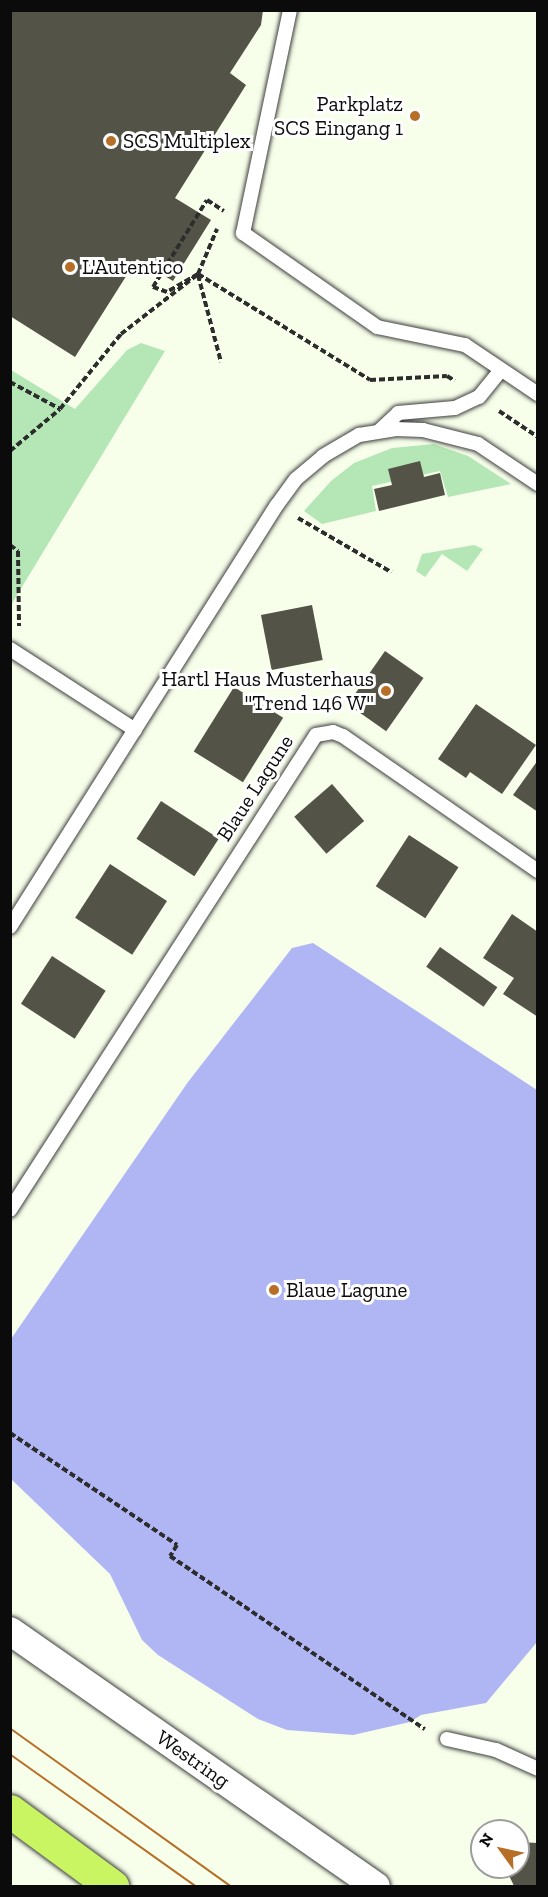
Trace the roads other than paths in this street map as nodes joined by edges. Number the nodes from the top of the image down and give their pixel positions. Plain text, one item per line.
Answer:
1 (290, 10) edge
2 (501, 369) junction
3 (537, 394) edge
4 (379, 431) junction
5 (537, 484) edge
6 (15, 651) edge
7 (135, 730) junction
8 (537, 871) edge
9 (10, 927) edge
10 (10, 1210) edge
11 (10, 1631) edge
12 (447, 1739) dead end
13 (537, 1769) edge
14 (10, 1811) edge
15 (112, 1887) edge
16 (376, 1887) edge

1 - 2 lane
2 - 3 lane
2 - 4 lane
4 - 5 lane
4 - 7 lane
6 - 7 lane
7 - 9 lane
8 - 10 lane, Blaue Lagune
11 - 16 street, Westring
12 - 13 lane
14 - 15 main road

